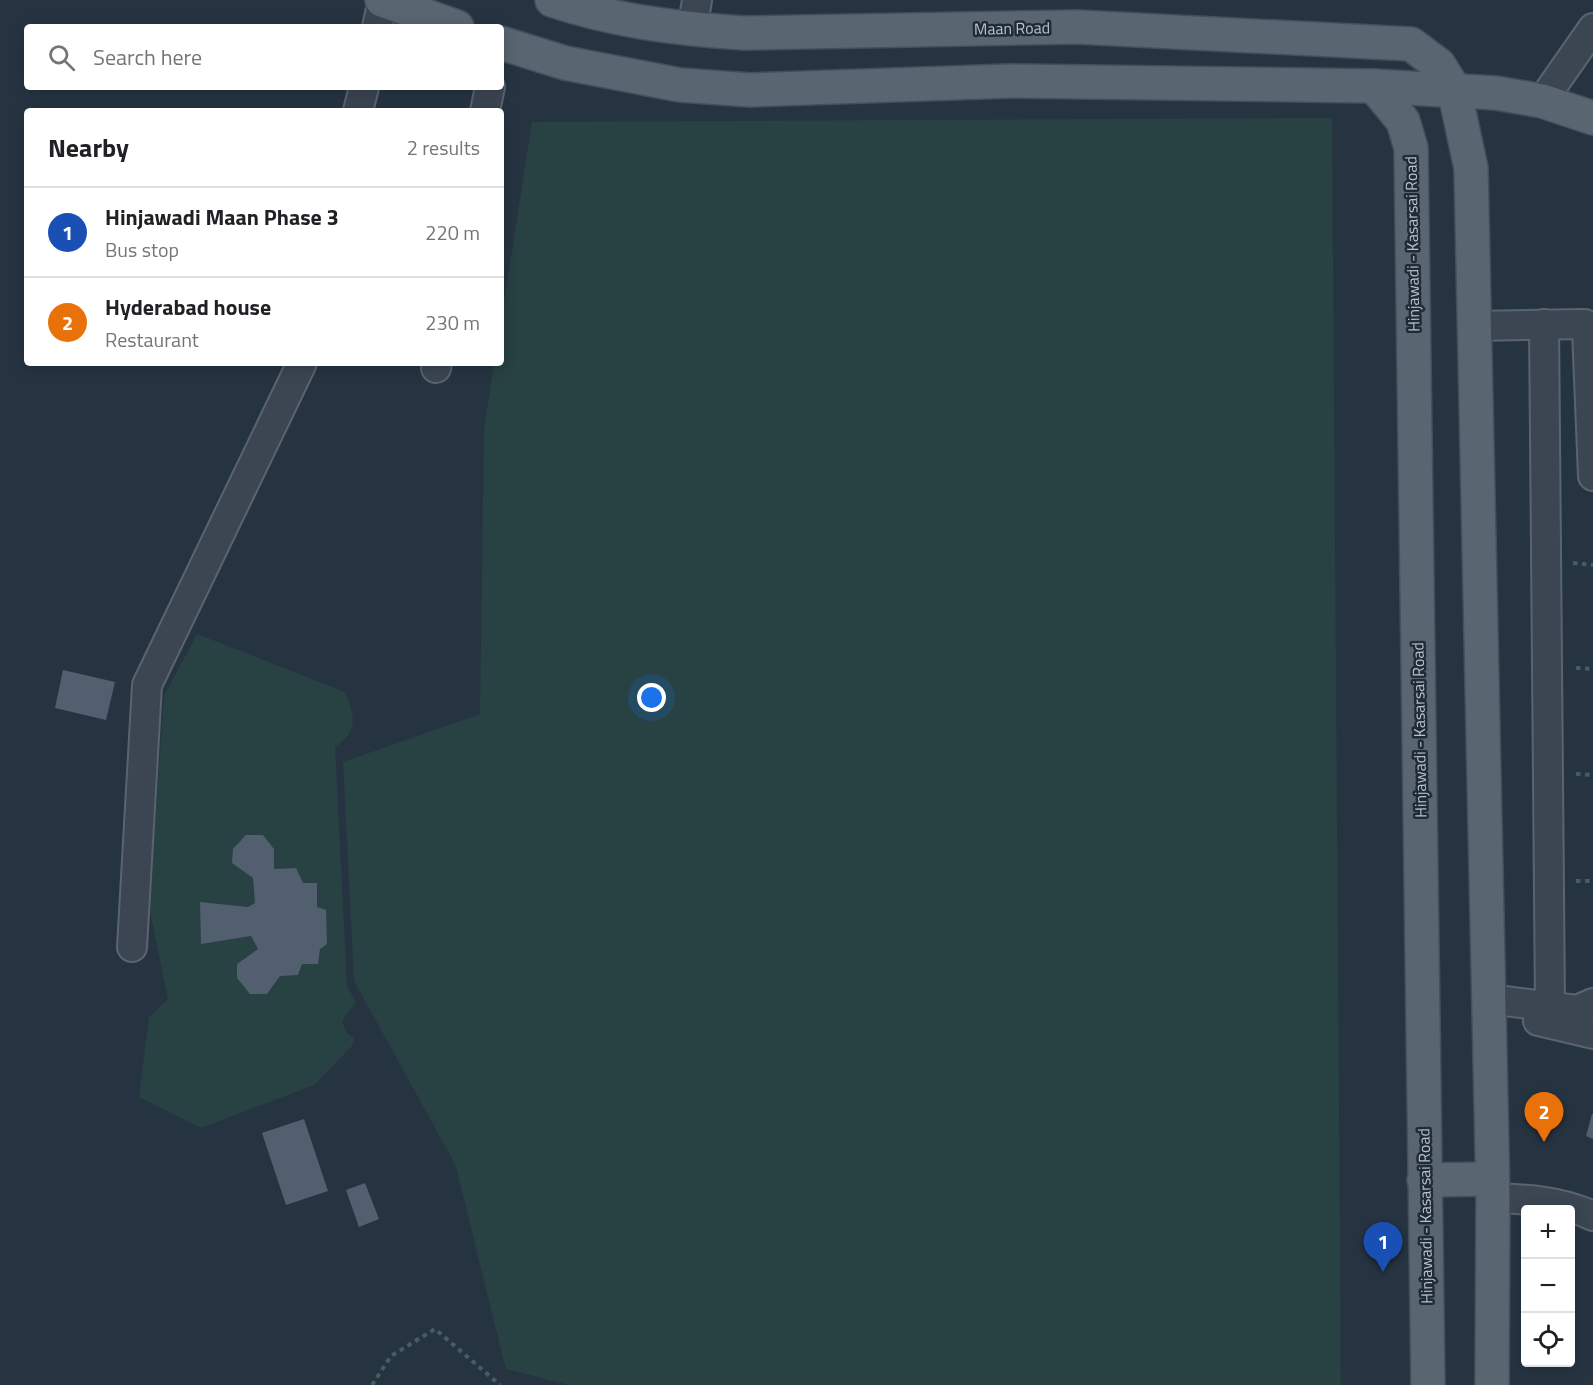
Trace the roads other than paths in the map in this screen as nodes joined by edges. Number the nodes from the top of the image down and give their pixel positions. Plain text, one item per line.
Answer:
1 (383, 0) edge
2 (571, 3) edge
3 (694, 15) edge
4 (378, 24) edge
5 (449, 24) edge
6 (1593, 28) edge
7 (504, 44) edge
8 (1374, 86) junction
9 (1454, 89) junction
10 (363, 90) edge
11 (489, 90) edge
12 (1542, 101) junction
13 (359, 108) edge
14 (486, 108) edge
15 (1593, 118) edge
16 (1544, 324) junction
17 (1475, 326) junction
18 (301, 366) edge
19 (1593, 476) edge
20 (132, 946) dead end
21 (1593, 1003) edge
22 (1488, 1006) junction
23 (1550, 1007) junction
24 (1593, 1034) edge
25 (1424, 1180) junction
26 (1492, 1188) junction
27 (1593, 1216) edge
28 (1428, 1385) edge
29 (1492, 1385) edge

1 - 4 street
1 - 5 main road
2 - 3 main road, Maan Road
3 - 9 main road, Maan Road
6 - 12 street
7 - 8 main road
8 - 9 main road
8 - 25 main road, Hinjawadi - Kasarsai Road
9 - 12 main road
9 - 17 main road
10 - 13 street
11 - 14 street
12 - 15 main road
16 - 17 street
16 - 19 street
16 - 23 street
17 - 22 main road
18 - 20 street
21 - 23 street
22 - 23 street
22 - 24 street
22 - 26 main road
25 - 26 main road
25 - 28 main road, Hinjawadi - Kasarsai Road
26 - 27 street
26 - 29 main road

